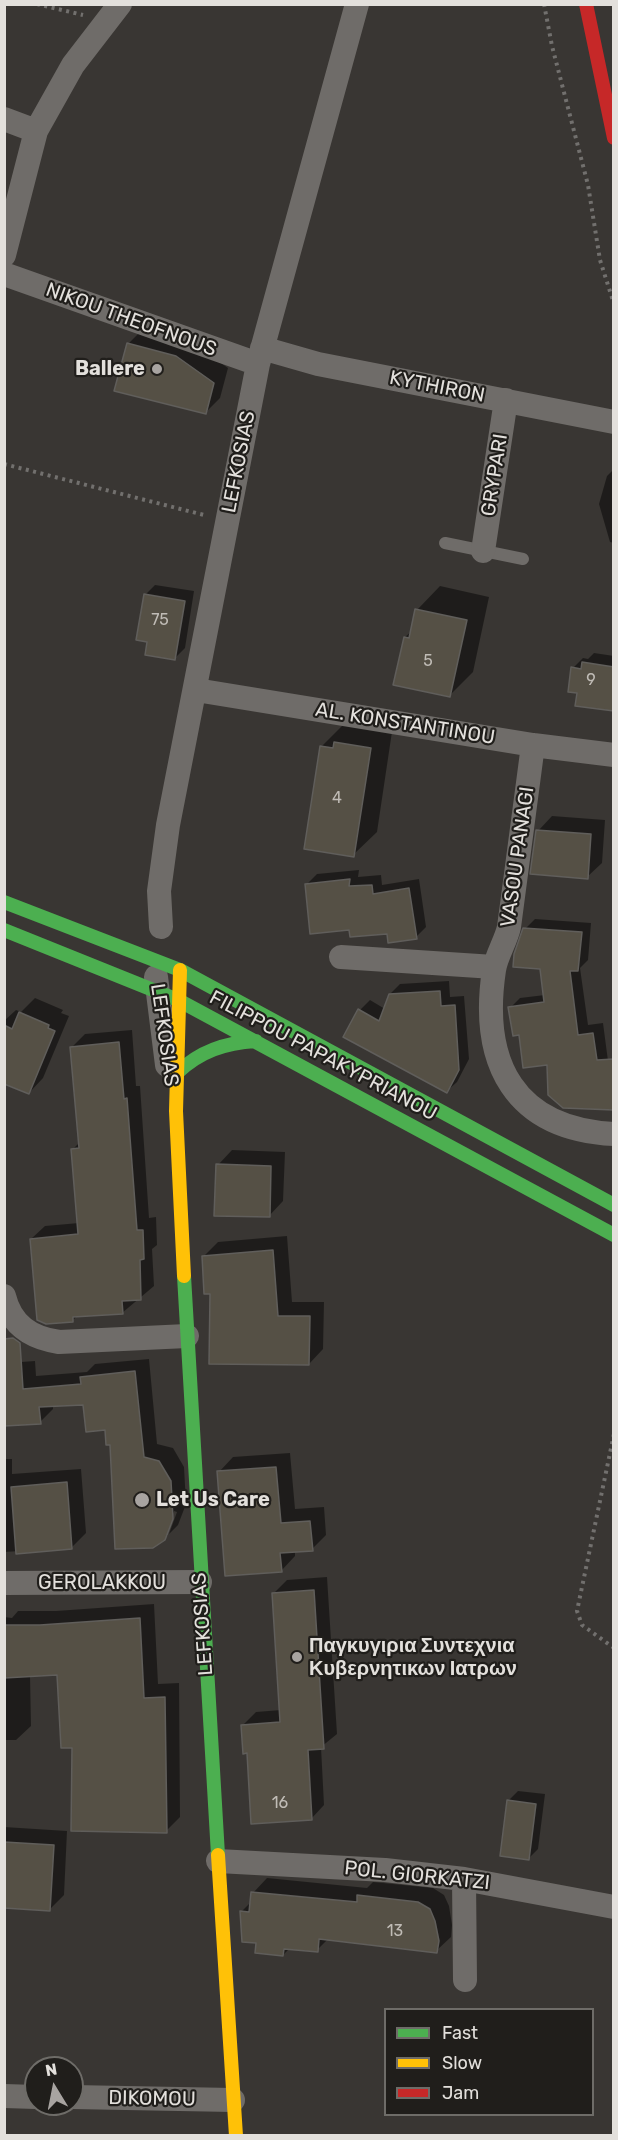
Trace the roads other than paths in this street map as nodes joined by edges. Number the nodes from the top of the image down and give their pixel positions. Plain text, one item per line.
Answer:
1 (357, 4) edge
2 (586, 4) edge
3 (113, 12) edge
4 (4, 119) edge
5 (36, 131) junction
6 (614, 138) edge
7 (4, 255) edge
8 (4, 274) edge
9 (260, 356) junction
10 (506, 400) junction
11 (614, 422) edge
12 (446, 543) dead end
13 (483, 551) junction
14 (523, 559) dead end
15 (196, 690) junction
16 (533, 745) junction
17 (614, 755) edge
18 (4, 902) edge
19 (160, 927) dead end
20 (4, 930) edge
21 (341, 957) dead end
22 (154, 960) junction
23 (494, 967) junction
24 (180, 970) junction
25 (168, 996) junction
26 (256, 1041) junction
27 (177, 1073) junction
28 (176, 1111) junction
29 (614, 1134) edge
30 (614, 1205) edge
31 (614, 1235) edge
32 (4, 1296) edge
33 (187, 1336) junction
34 (200, 1582) junction
35 (4, 1583) edge
36 (218, 1861) junction
37 (464, 1879) junction
38 (614, 1907) edge
39 (465, 1980) dead end
40 (4, 2096) edge
41 (24, 2097) edge
42 (84, 2097) edge
43 (233, 2100) junction
44 (236, 2136) edge

1 - 9 street, LEFKOSIAS
2 - 6 main road
3 - 5 street
4 - 5 street
5 - 7 street
8 - 9 street, NIKOU THEOFNOUS
9 - 10 street, KYTHIRON
9 - 15 street, LEFKOSIAS
10 - 11 street, KYTHIRON
10 - 13 street, GRYPARI
12 - 13 lane
13 - 14 lane
15 - 16 street, AL. KONSTANTINOU
15 - 19 street, LEFKOSIAS
16 - 17 street, AL. KONSTANTINOU
16 - 23 street, VASOU PANAGI
18 - 22 main road, FILIPPOU PAPAKYPRIANOU
20 - 25 main road, FILIPPOU PAPAKYPRIANOU
21 - 23 street
22 - 24 main road, FILIPPOU PAPAKYPRIANOU
22 - 25 street, LEFKOSIAS
23 - 29 street, VASOU PANAGI
24 - 25 main road, LEFKOSIAS
24 - 30 main road, FILIPPOU PAPAKYPRIANOU
25 - 26 main road, FILIPPOU PAPAKYPRIANOU
25 - 27 main road, LEFKOSIAS
25 - 28 street, LEFKOSIAS
26 - 27 main road
26 - 31 main road, FILIPPOU PAPAKYPRIANOU
27 - 28 main road, LEFKOSIAS
28 - 33 main road, LEFKOSIAS
32 - 33 street
33 - 34 main road, LEFKOSIAS
34 - 35 street, GEROLAKKOU
34 - 36 main road, LEFKOSIAS
36 - 37 street, POL. GIORKATZI
36 - 43 main road, LEFKOSIAS
37 - 38 street, POL. GIORKATZI
37 - 39 street
40 - 41 street
42 - 43 street, DIKOMOU
43 - 44 main road, LEFKOSIAS

